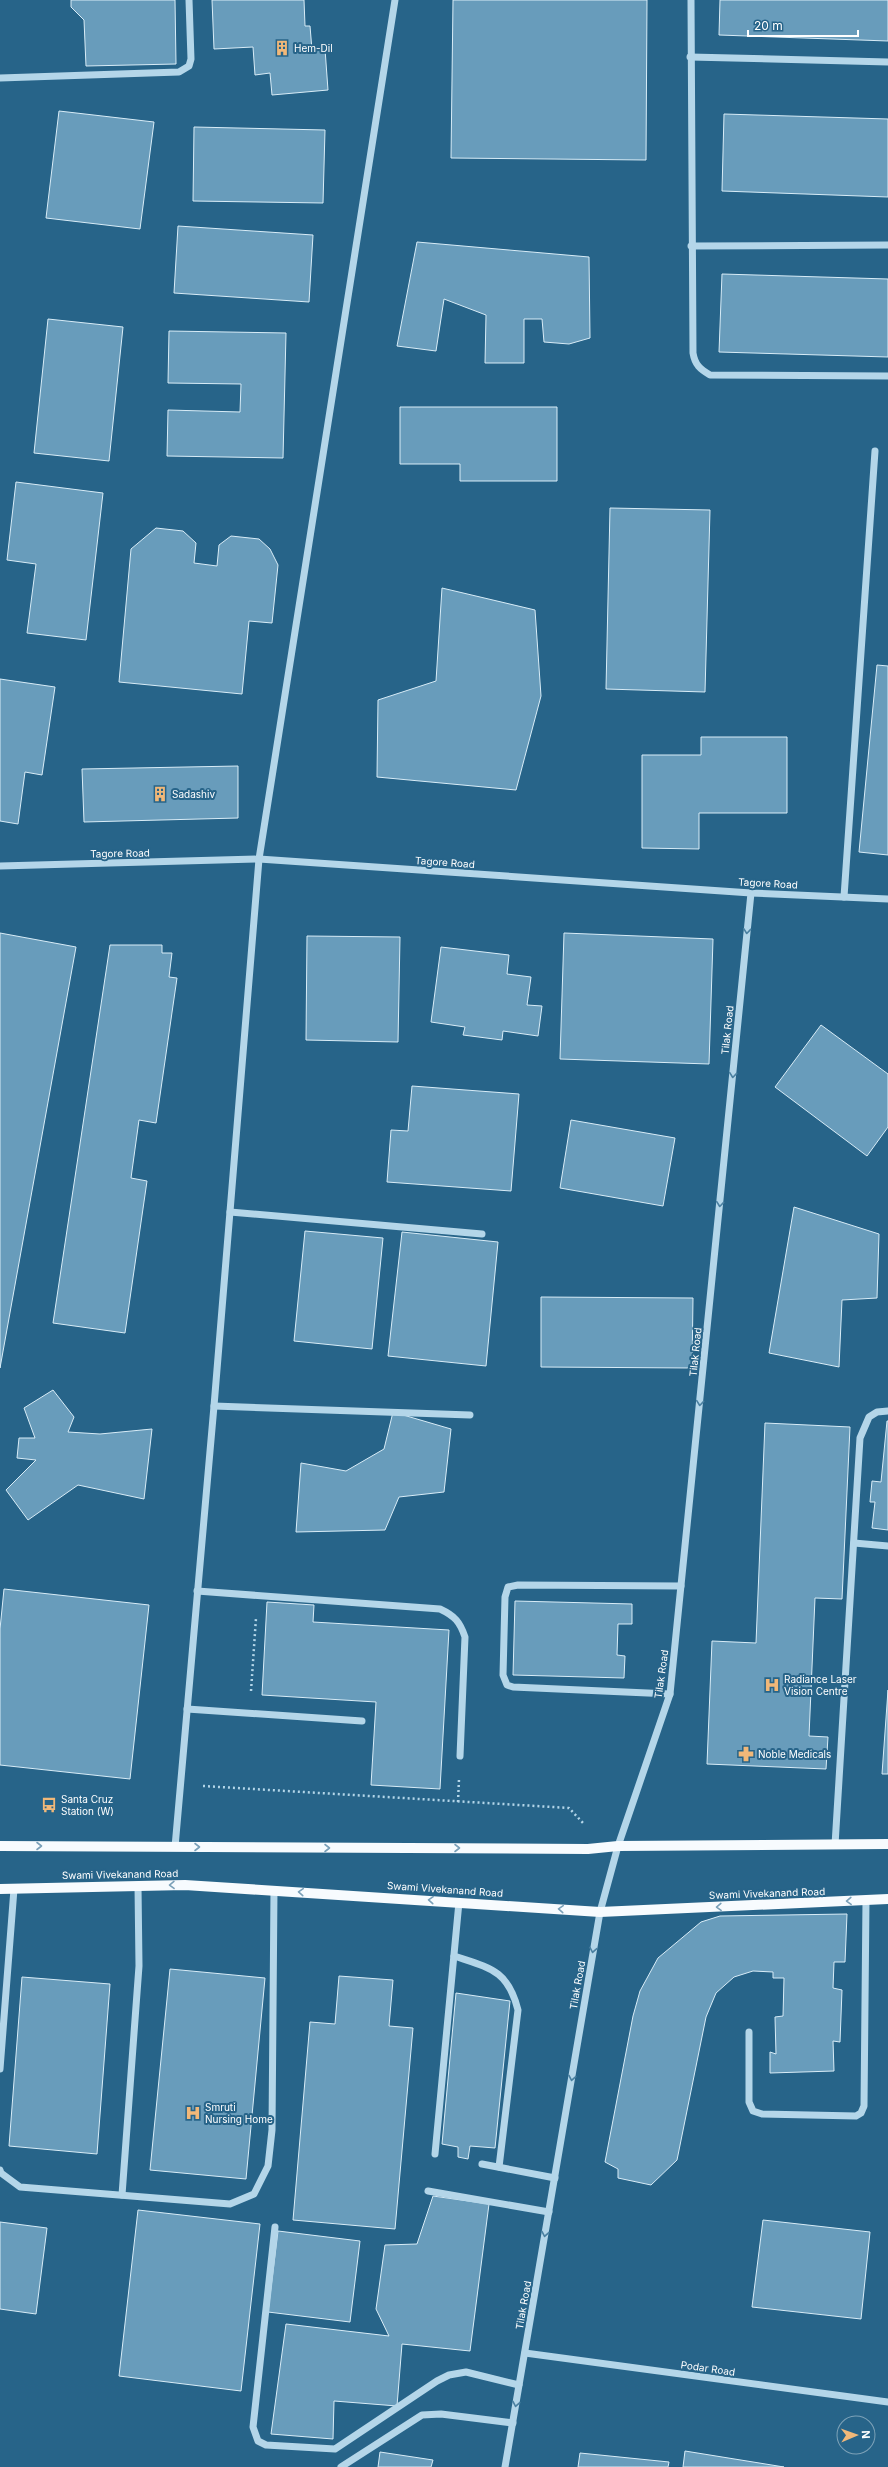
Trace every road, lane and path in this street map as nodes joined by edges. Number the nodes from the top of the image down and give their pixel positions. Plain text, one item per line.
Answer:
1 (189, 0) edge
2 (395, 0) edge
3 (691, 0) edge
4 (690, 57) junction
5 (888, 62) edge
6 (0, 78) edge
7 (888, 245) edge
8 (691, 246) junction
9 (888, 376) edge
10 (875, 451) dead end
11 (259, 859) junction
12 (0, 866) edge
13 (751, 893) junction
14 (844, 897) junction
15 (888, 899) edge
16 (230, 1212) junction
17 (482, 1234) dead end
18 (214, 1406) junction
19 (888, 1411) edge
20 (470, 1415) dead end
21 (854, 1543) junction
22 (888, 1546) edge
23 (681, 1586) junction
24 (197, 1591) junction
25 (258, 1595) junction
26 (670, 1694) junction
27 (187, 1708) junction
28 (250, 1713) junction
29 (362, 1721) dead end
30 (460, 1756) dead end
31 (180, 1785) junction
32 (888, 1844) edge
33 (835, 1845) junction
34 (0, 1846) edge
35 (618, 1846) junction
36 (175, 1847) junction
37 (588, 1848) junction
38 (138, 1886) junction
39 (0, 1889) edge
40 (14, 1889) junction
41 (274, 1890) junction
42 (866, 1900) junction
43 (888, 1900) edge
44 (459, 1902) junction
45 (600, 1912) junction
46 (454, 1956) junction
47 (749, 2032) dead end
48 (0, 2069) edge
49 (435, 2154) dead end
50 (482, 2164) dead end
51 (499, 2167) junction
52 (0, 2170) edge
53 (555, 2178) junction
54 (428, 2191) dead end
55 (122, 2195) junction
56 (549, 2212) junction
57 (275, 2227) dead end
58 (525, 2353) junction
59 (519, 2385) junction
60 (888, 2402) edge
61 (513, 2423) junction
62 (341, 2467) edge
63 (505, 2467) edge

1 - 6 street
2 - 11 street
3 - 4 street
4 - 5 street
4 - 8 street
7 - 8 street
8 - 9 street
10 - 14 street
11 - 12 street, Tagore Road
11 - 13 street, Tagore Road
11 - 16 street
13 - 14 street, Tagore Road
13 -> 23 street, Tilak Road
14 - 15 street, Tagore Road
16 - 17 street
16 - 18 street
18 - 20 street
18 - 24 street
19 - 21 street
21 - 22 street
21 - 33 street
23 - 26 street, Tilak Road
23 - 26 street
24 - 25 street
24 - 27 street
25 - 28 path
25 - 30 street
26 - 35 street, Tilak Road
27 - 28 street
27 - 31 street
28 - 29 street
31 - 36 street
31 - 37 path
32 - 33 main road
33 - 35 main road
34 -> 36 main road
35 - 37 main road
35 - 45 street, Tilak Road
36 -> 37 main road
38 - 40 main road, Swami Vivekanand Road
41 -> 38 main road, Swami Vivekanand Road
38 - 55 street
39 - 40 main road, Swami Vivekanand Road
40 - 48 street
44 -> 41 main road, Swami Vivekanand Road
41 - 55 street
42 - 43 main road, Swami Vivekanand Road
42 -> 45 main road, Swami Vivekanand Road
42 - 47 street
45 -> 44 main road, Swami Vivekanand Road
44 - 46 street
45 -> 53 street, Tilak Road
46 - 49 street
46 - 51 street
50 - 51 street
51 - 53 street
52 - 55 street
53 - 56 street, Tilak Road
54 - 56 street
56 -> 58 street, Tilak Road
57 - 59 street
58 - 59 street, Tilak Road
58 - 60 street, Podar Road
59 -> 61 street, Tilak Road
61 - 62 street
61 - 63 street, Tilak Road

